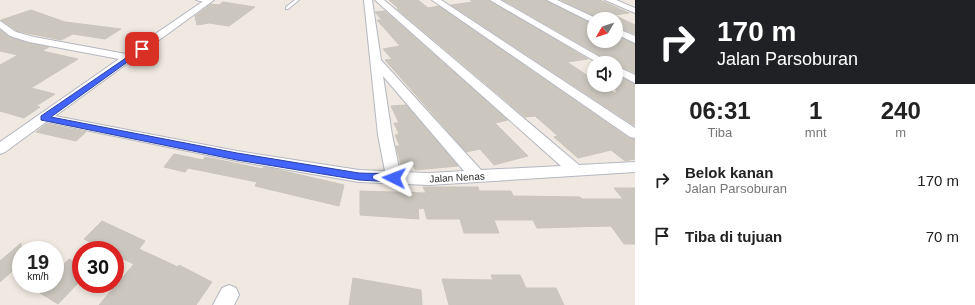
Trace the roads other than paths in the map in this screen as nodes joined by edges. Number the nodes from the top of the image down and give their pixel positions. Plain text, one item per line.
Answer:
1 (205, 0) edge
2 (297, 0) edge
3 (368, 0) edge
4 (379, 0) edge
5 (436, 0) edge
6 (494, 0) edge
7 (552, 0) edge
8 (610, 0) edge
9 (287, 8) dead end
10 (635, 11) edge
11 (587, 17) edge
12 (0, 24) edge
13 (623, 34) edge
14 (635, 40) edge
15 (593, 56) edge
16 (129, 58) junction
17 (376, 61) junction
18 (623, 73) edge
19 (635, 80) edge
20 (44, 118) junction
21 (635, 134) edge
22 (0, 149) edge
23 (635, 167) edge
24 (577, 171) junction
25 (477, 176) junction
26 (394, 178) junction

1 - 16 street
2 - 9 lane
3 - 17 street
4 - 24 street
5 - 21 street
6 - 15 street
7 - 11 street
8 - 10 street
12 - 16 street
13 - 14 street
16 - 20 street
17 - 25 street
17 - 26 street
18 - 19 street
20 - 22 street
20 - 26 street, Jalan Nenas
23 - 24 street, Jalan Nenas
24 - 25 street, Jalan Nenas
25 - 26 street, Jalan Nenas

